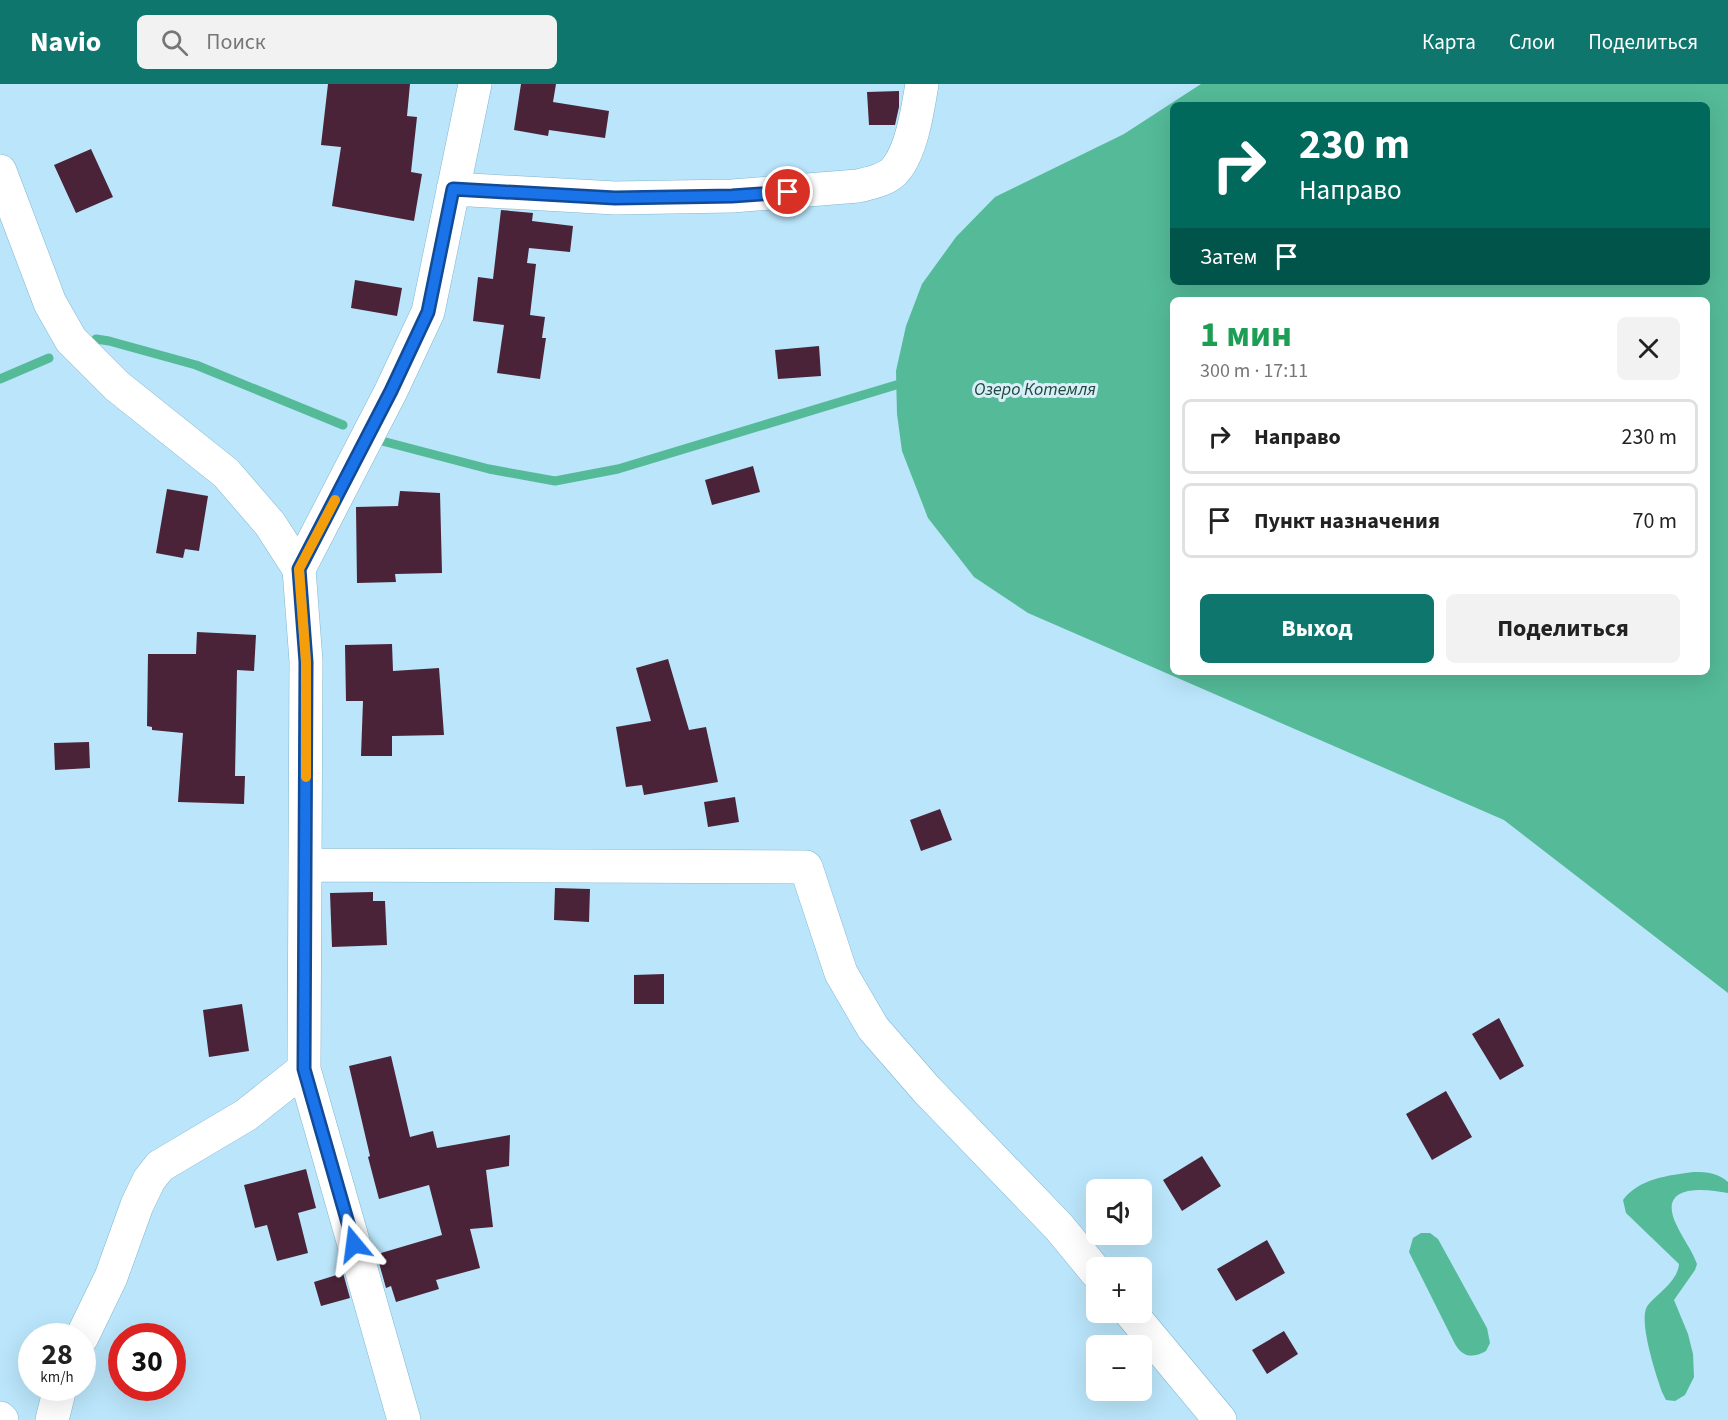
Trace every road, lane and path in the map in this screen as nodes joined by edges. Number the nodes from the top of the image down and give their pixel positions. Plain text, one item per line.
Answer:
1 (475, 84) edge
2 (922, 84) edge
3 (0, 171) edge
4 (453, 189) junction
5 (299, 569) junction
6 (306, 865) junction
7 (304, 1069) junction
8 (1086, 1260) edge
9 (89, 1323) edge
10 (1139, 1323) edge
11 (57, 1401) edge
12 (52, 1420) edge
13 (404, 1420) edge
14 (1220, 1420) edge

1 - 4 street
2 - 4 street
3 - 5 street
4 - 5 street
5 - 6 street
6 - 7 street
6 - 8 street
7 - 9 street
7 - 13 street
10 - 14 street
11 - 12 street

